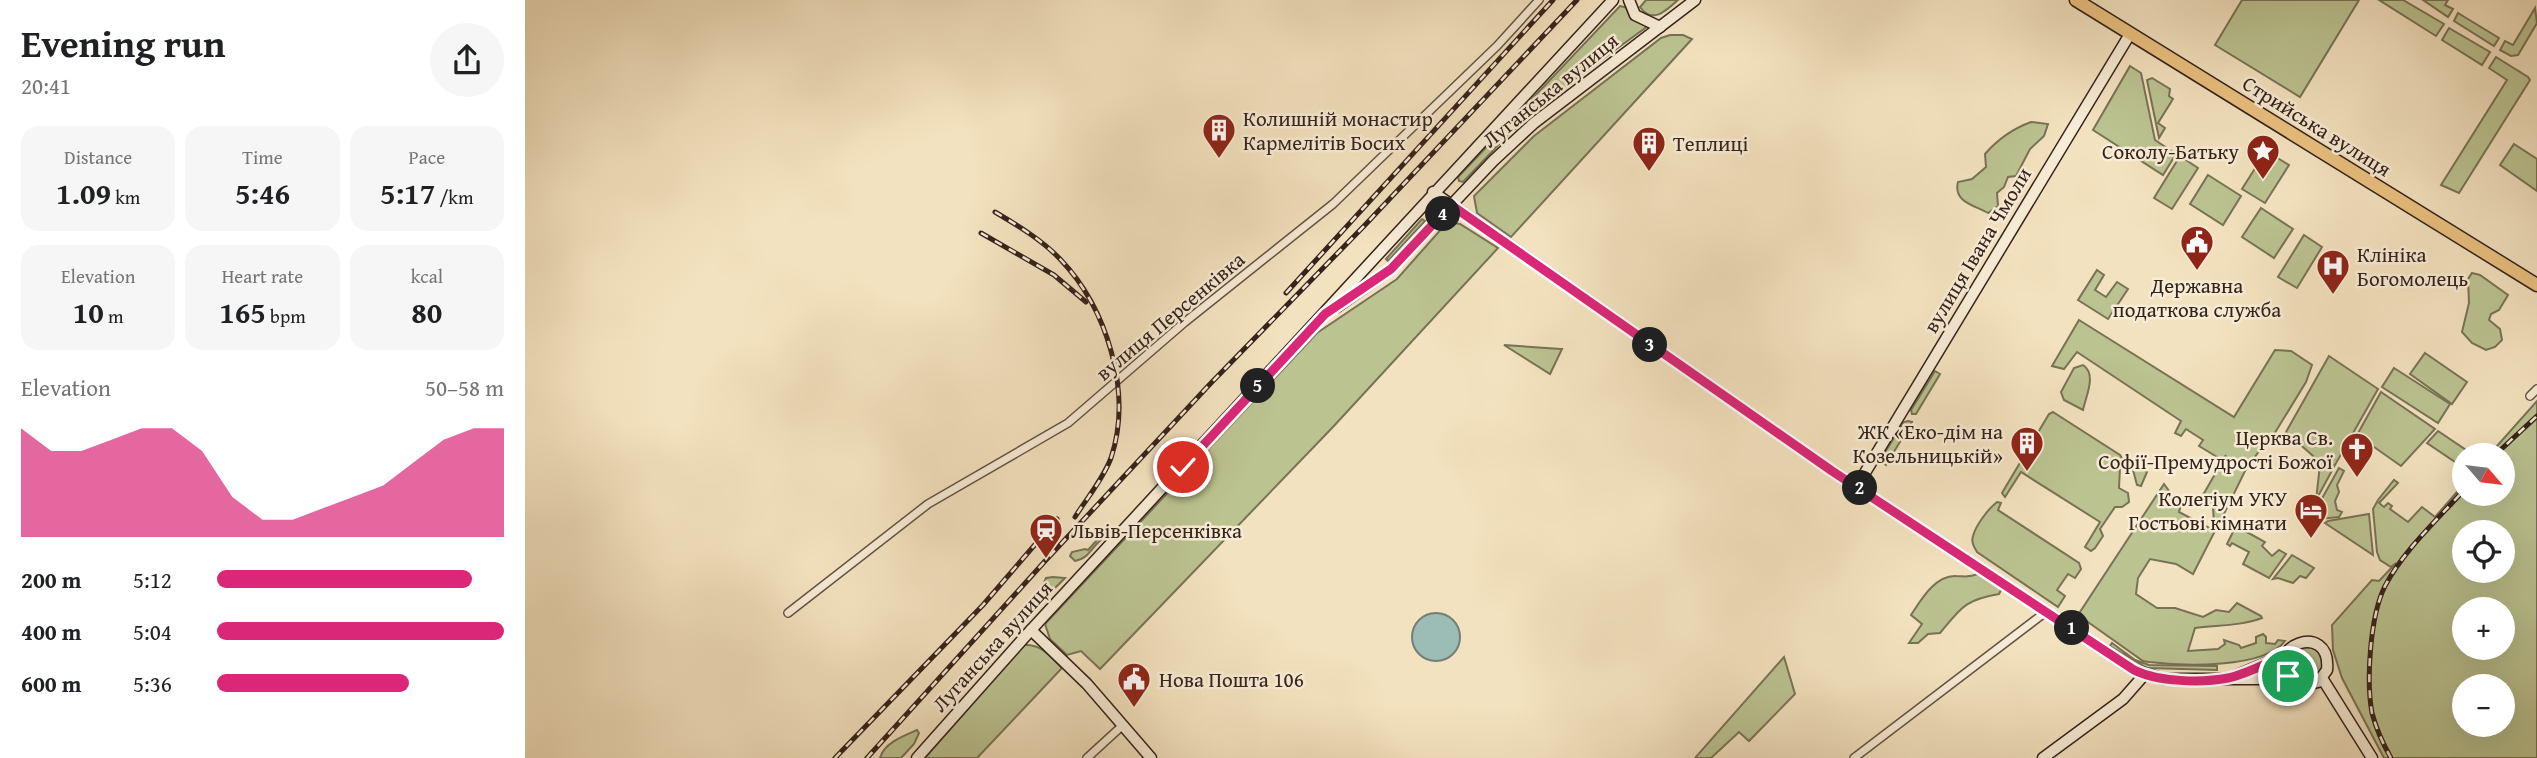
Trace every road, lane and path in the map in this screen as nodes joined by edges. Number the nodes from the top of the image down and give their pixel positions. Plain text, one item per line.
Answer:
1 (1539, 0) edge
2 (1613, 0) edge
3 (1629, 0) edge
4 (1688, 0) edge
5 (1695, 0) edge
6 (2083, 2) edge
7 (1679, 11) junction
8 (1660, 27) junction
9 (2130, 34) junction
10 (1433, 192) junction
11 (1451, 205) junction
12 (2537, 285) edge
13 (1325, 314) junction
14 (2537, 389) edge
15 (2530, 396) dead end
16 (1857, 486) junction
17 (2047, 611) junction
18 (788, 613) dead end
19 (1031, 631) junction
20 (2285, 655) junction
21 (2145, 674) junction
22 (2229, 678) junction
23 (2322, 678) junction
24 (2293, 681) junction
25 (1123, 725) junction
26 (917, 758) edge
27 (1087, 758) edge
28 (1151, 758) edge
29 (1854, 758) edge
30 (2043, 758) edge
31 (2372, 758) edge

1 - 18 street, вулиця Персенківка
2 - 10 main road, Луганська вулиця
3 - 8 main road
4 - 7 main road, Луганська вулиця
5 - 7 main road, Луганська вулиця
6 - 9 main road, Стрийська вулиця
7 - 8 main road, Луганська вулиця
8 - 11 main road, Луганська вулиця
9 - 12 main road, Стрийська вулиця
9 - 16 main road, вулиця Івана Чмоли
10 - 11 main road
10 - 13 main road, Луганська вулиця
11 - 13 main road, Луганська вулиця
11 - 16 main road
13 - 19 main road, Луганська вулиця
14 - 15 street
16 - 17 main road
17 - 21 main road
17 - 29 street
19 - 25 main road
19 - 26 main road, Луганська вулиця
20 - 22 main road
20 - 23 main road
20 - 24 main road
21 - 22 main road
21 - 30 main road
22 - 24 main road
23 - 24 main road
23 - 31 main road
25 - 27 street
25 - 28 main road

